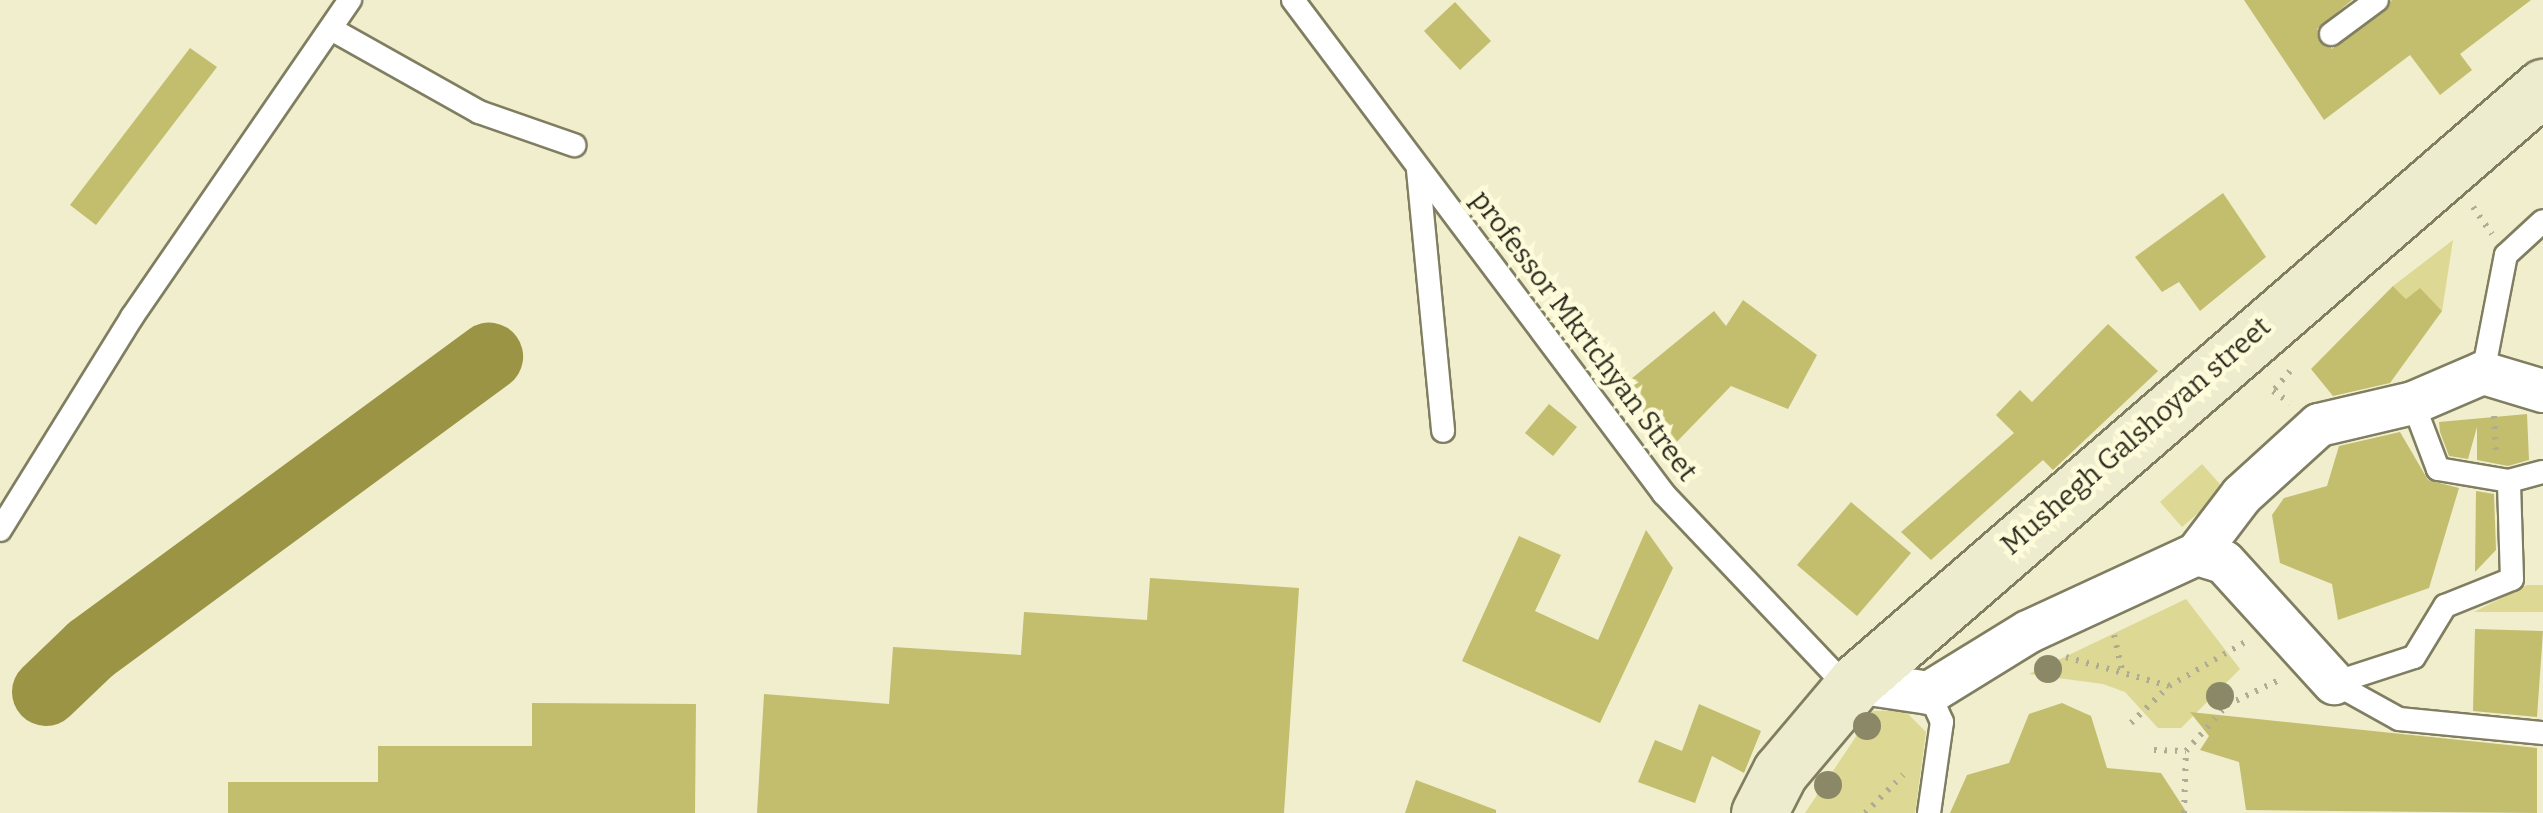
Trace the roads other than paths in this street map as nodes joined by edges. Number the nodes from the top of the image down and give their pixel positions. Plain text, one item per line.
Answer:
1 (350, 0) edge
2 (1293, 0) edge
3 (2377, 0) edge
4 (332, 30) junction
5 (2332, 34) dead end
6 (2543, 87) edge
7 (574, 145) dead end
8 (1418, 166) junction
9 (2543, 221) edge
10 (2487, 374) junction
11 (2543, 391) edge
12 (2412, 403) junction
13 (1443, 431) dead end
14 (2543, 472) edge
15 (2504, 480) junction
16 (0, 530) edge
17 (2197, 554) junction
18 (2324, 674) junction
19 (1853, 686) junction
20 (1929, 693) junction
21 (2543, 733) edge
22 (1759, 813) edge
23 (1929, 813) edge

1 - 4 lane
2 - 8 lane, professor Mkrtchyan Street
3 - 5 lane
4 - 7 lane
4 - 16 lane
6 - 19 street, Mushegh Galshoyan street
8 - 13 lane
8 - 19 lane, professor Mkrtchyan Street
9 - 10 lane
10 - 11 street
10 - 12 street
12 - 15 lane
12 - 17 street
14 - 15 lane
15 - 18 lane
17 - 18 street
17 - 20 street
18 - 21 lane
19 - 20 street
19 - 22 street, Mushegh Galshoyan street
20 - 23 lane

